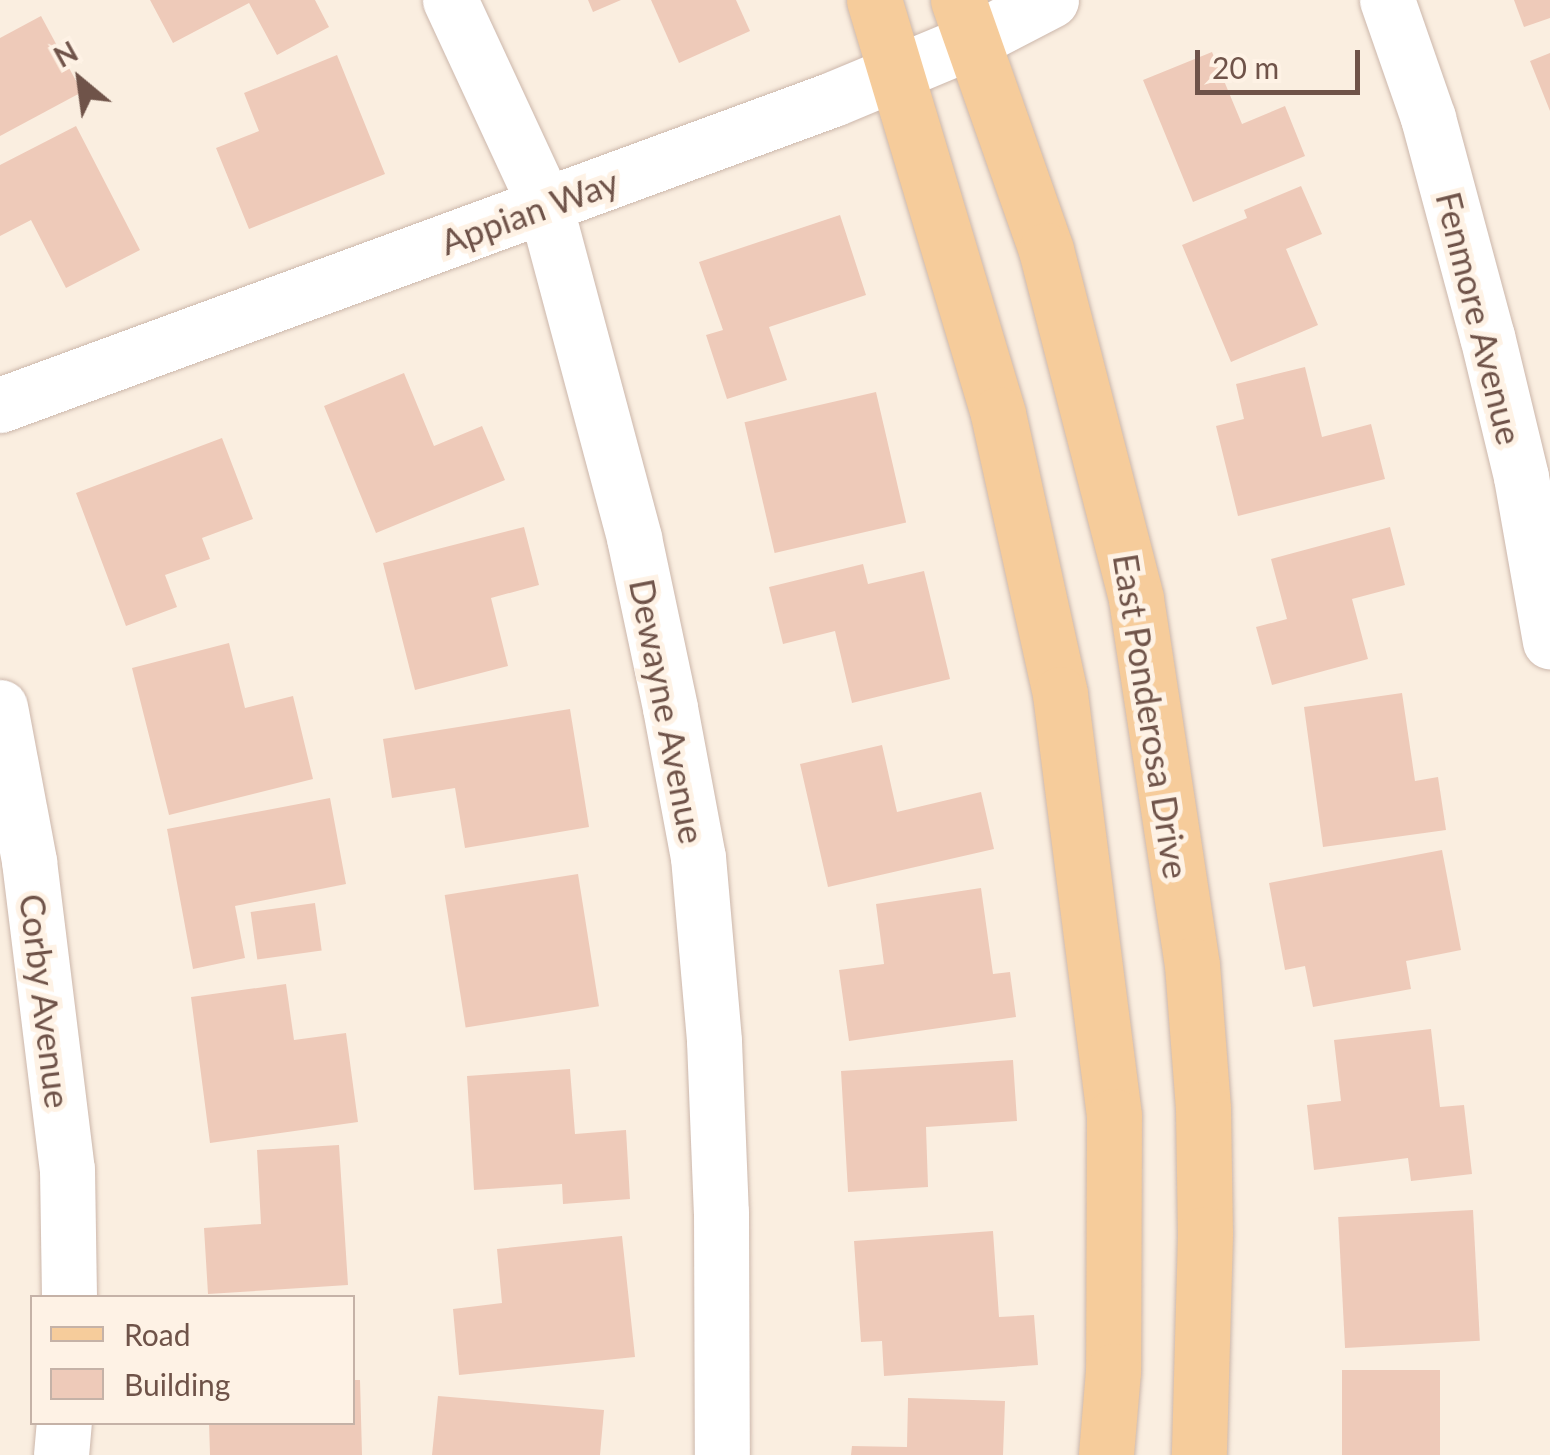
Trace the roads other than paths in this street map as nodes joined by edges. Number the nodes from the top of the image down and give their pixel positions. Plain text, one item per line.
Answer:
1 (450, 0) edge
2 (874, 0) edge
3 (1051, 0) edge
4 (1387, 0) edge
5 (965, 20) edge
6 (899, 72) junction
7 (545, 205) junction
8 (0, 405) edge
9 (1550, 641) edge
10 (0, 707) edge
11 (69, 1295) edge
12 (64, 1425) edge
13 (61, 1455) edge
14 (722, 1455) edge
15 (1106, 1455) edge
16 (1199, 1455) edge

1 - 7 street, Dewayne Avenue
2 - 6 main road
3 - 5 street, Appian Way
4 - 9 street, Fenmore Avenue
5 - 6 street, Appian Way
5 - 16 main road, East Ponderosa Drive
6 - 7 street, Appian Way
6 - 15 main road
7 - 8 street, Appian Way
7 - 14 street, Dewayne Avenue
10 - 11 street, Corby Avenue
12 - 13 street

